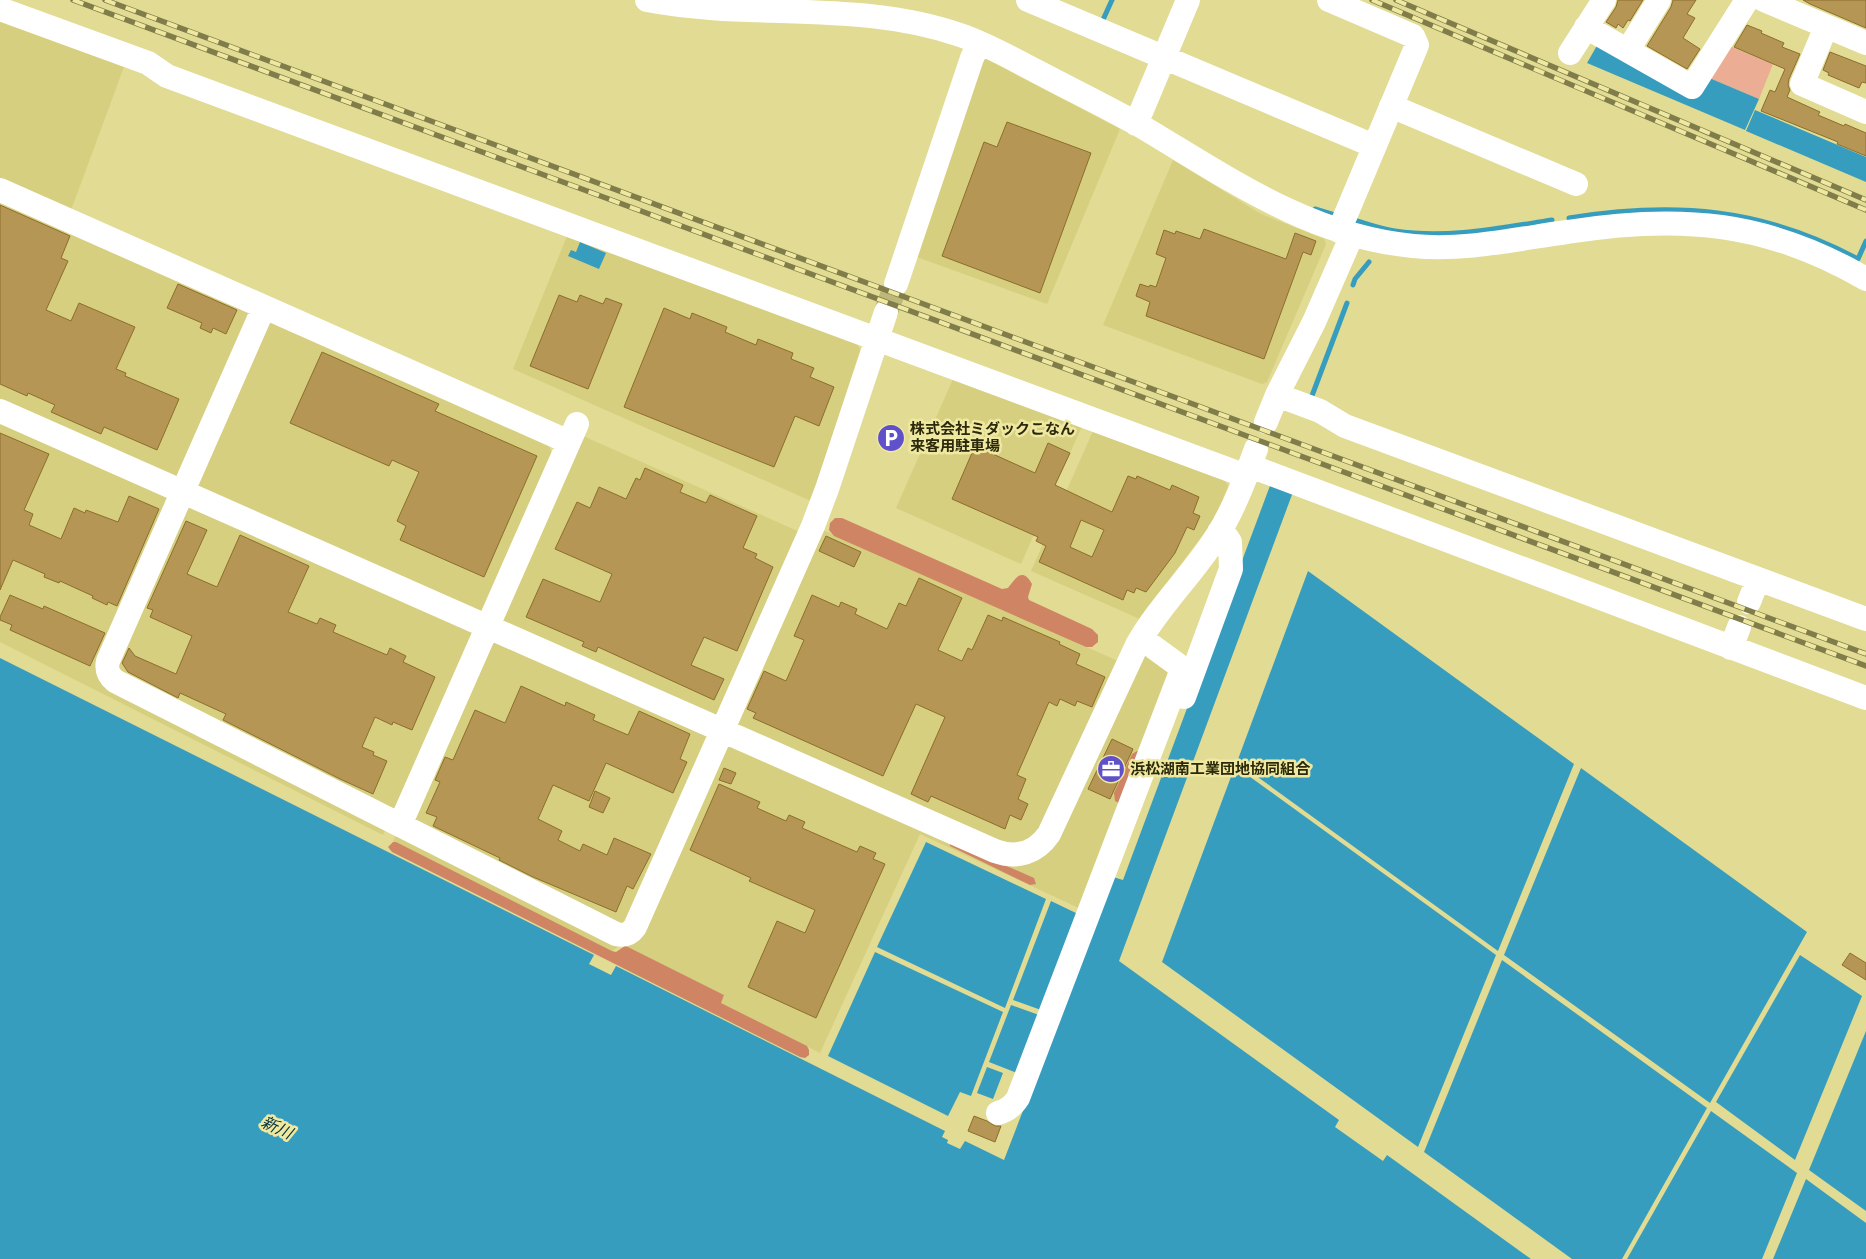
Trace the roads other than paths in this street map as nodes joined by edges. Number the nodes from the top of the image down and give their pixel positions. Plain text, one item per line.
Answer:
1 (647, 0) edge
2 (1028, 0) edge
3 (1188, 0) edge
4 (1329, 0) edge
5 (1604, 0) edge
6 (1659, 0) edge
7 (1746, 0) edge
8 (1764, 0) edge
9 (0, 9) edge
10 (1586, 27) junction
11 (1826, 27) junction
12 (979, 43) junction
13 (1866, 43) edge
14 (1628, 50) junction
15 (1570, 52) dead end
16 (1164, 58) junction
17 (1391, 106) junction
18 (1866, 112) edge
19 (1136, 124) junction
20 (1374, 146) junction
21 (1576, 184) dead end
22 (0, 190) edge
23 (1346, 233) junction
24 (1866, 278) edge
25 (896, 284) tunnel mouth
26 (264, 307) junction
27 (886, 312) tunnel mouth
28 (876, 338) junction
29 (1277, 395) junction
30 (0, 411) edge
31 (1266, 422) dead end
32 (1251, 464) junction
33 (183, 491) junction
34 (1219, 532) junction
35 (1758, 579) junction
36 (1749, 602) dead end
37 (1866, 619) edge
38 (487, 626) junction
39 (1141, 638) junction
40 (1866, 698) edge
41 (723, 730) junction
42 (400, 825) junction
43 (1126, 853) dead end
44 (998, 1113) dead end

1 - 12 street
2 - 16 street
3 - 16 street
4 - 17 street
5 - 10 street
6 - 14 street
7 - 14 street
8 - 11 street
9 - 28 street
10 - 14 street
10 - 15 street
11 - 13 street
11 - 18 street
12 - 19 street
12 - 25 street
16 - 19 street
16 - 20 street
17 - 20 street
17 - 21 street
19 - 23 street
20 - 23 street
22 - 26 street
23 - 24 street
23 - 29 street
26 - 33 street
26 - 38 street
27 - 28 street
28 - 32 street
28 - 41 street
29 - 31 street
29 - 35 street
30 - 33 street
32 - 34 street
32 - 40 street
33 - 38 street
33 - 42 street
34 - 39 street
34 - 43 street
35 - 36 street
35 - 37 street
38 - 41 street
38 - 42 street
39 - 41 street
39 - 44 street
41 - 42 street

